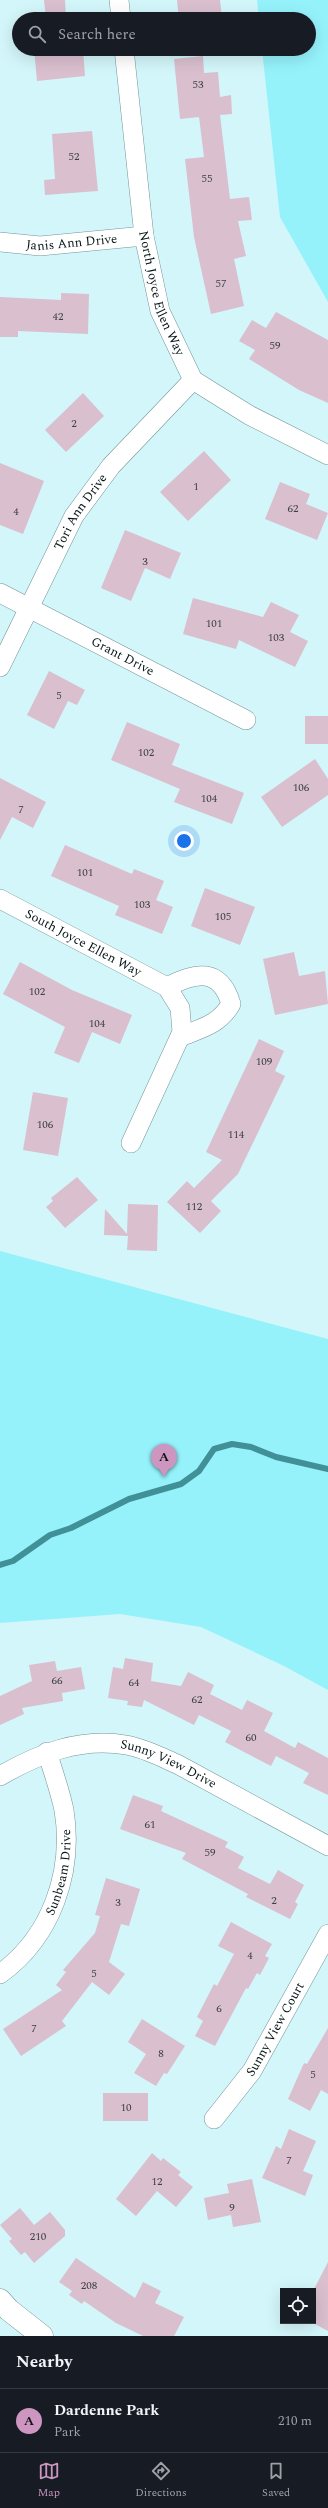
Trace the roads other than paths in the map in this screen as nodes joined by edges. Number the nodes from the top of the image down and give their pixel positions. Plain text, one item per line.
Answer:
1 (119, 0) edge
2 (120, 12) edge
3 (125, 56) edge
4 (144, 236) junction
5 (0, 242) edge
6 (194, 380) junction
7 (328, 455) edge
8 (0, 593) edge
9 (30, 608) junction
10 (0, 667) edge
11 (246, 720) dead end
12 (0, 899) edge
13 (167, 987) junction
14 (180, 1037) junction
15 (131, 1143) dead end
16 (48, 1752) junction
17 (0, 1776) edge
18 (328, 1846) edge
19 (328, 1934) edge
20 (0, 1974) edge
21 (214, 2118) dead end
22 (0, 2300) edge
23 (42, 2336) edge

1 - 2 street
3 - 4 street, North Joyce Ellen Way
4 - 5 street, Janis Ann Drive
4 - 6 street, North Joyce Ellen Way
6 - 7 street
6 - 9 street, Tori Ann Drive
8 - 9 street, Grant Drive
9 - 10 street, Tori Ann Drive
9 - 11 street, Grant Drive
12 - 13 street, South Joyce Ellen Way
13 - 14 street
13 - 14 street
14 - 15 street
16 - 17 street, Sunny View Drive
16 - 18 street, Sunny View Drive
16 - 20 street, Sunbeam Drive
19 - 21 street, Sunny View Court
22 - 23 street

